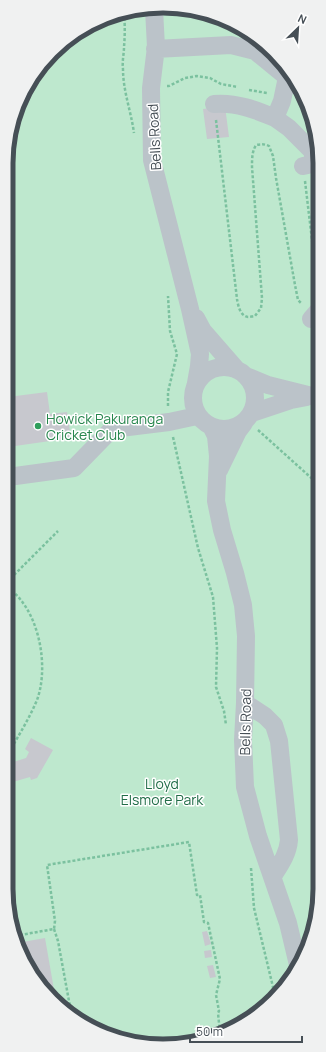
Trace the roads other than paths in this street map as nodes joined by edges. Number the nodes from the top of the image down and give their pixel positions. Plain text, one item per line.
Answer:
1 (154, 13) edge
2 (156, 49) junction
3 (284, 75) edge
4 (291, 85) edge
5 (214, 104) road end
6 (275, 118) junction
7 (312, 158) edge
8 (190, 309) junction
9 (242, 373) junction
10 (196, 383) junction
11 (313, 396) edge
12 (313, 396) edge
13 (197, 416) junction
14 (248, 419) junction
15 (212, 428) junction
16 (217, 476) junction
17 (13, 477) edge
18 (245, 703) junction
19 (273, 876) junction
20 (296, 958) edge

1 - 2 street, Bells Road
2 - 3 street
2 - 8 street, Bells Road
4 - 6 street
5 - 6 street
6 - 7 street
8 - 9 street, Bells Road
8 - 10 street, Bells Road
9 - 10 street
9 - 11 street
9 - 14 street
10 - 13 street
12 - 14 street
13 - 15 street
13 - 17 street
14 - 15 street
14 - 16 street, Bells Road
15 - 16 street, Bells Road
16 - 18 street, Bells Road
18 - 19 street, Bells Road
18 - 19 street
19 - 20 street, Bells Road

